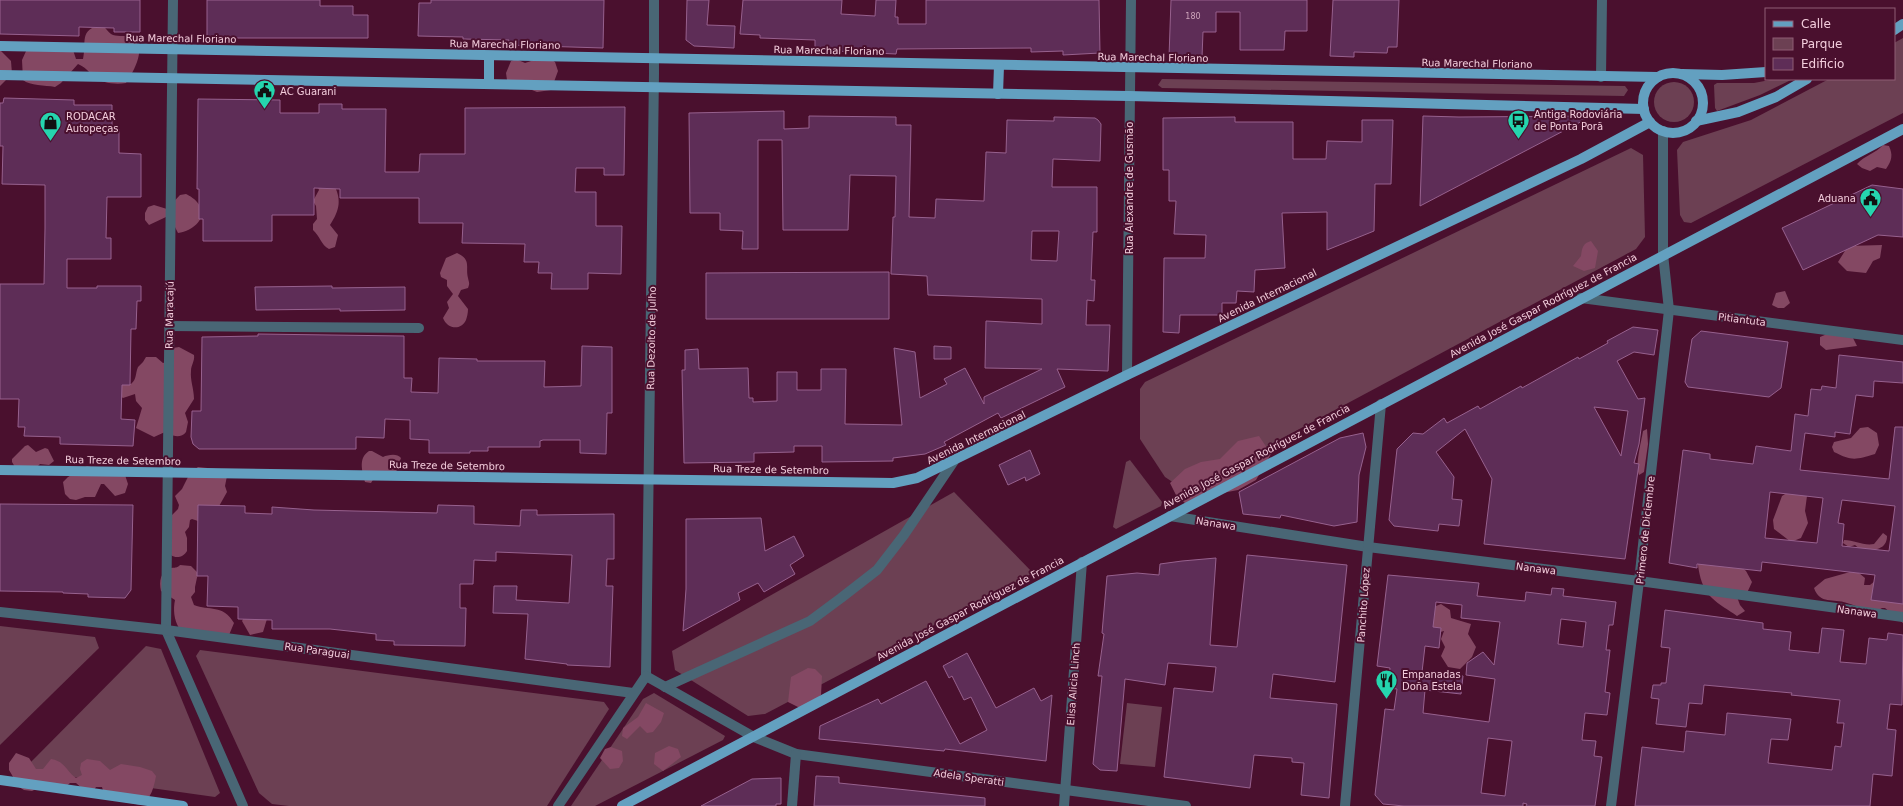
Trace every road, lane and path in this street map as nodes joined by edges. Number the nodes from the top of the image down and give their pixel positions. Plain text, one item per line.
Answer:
1 (173, 0) edge
2 (654, 0) edge
3 (1131, 0) edge
4 (1602, 0) edge
5 (0, 46) edge
6 (173, 50) junction
7 (489, 56) junction
8 (654, 59) junction
9 (999, 66) junction
10 (1130, 68) junction
11 (1765, 72) edge
12 (1682, 74) junction
13 (0, 75) edge
14 (1601, 77) junction
15 (1658, 77) junction
16 (172, 78) junction
17 (1805, 80) edge
18 (489, 84) junction
19 (654, 88) junction
20 (998, 94) junction
21 (1129, 96) junction
22 (1644, 109) junction
23 (1696, 121) junction
24 (1650, 122) junction
25 (1903, 129) edge
26 (1663, 131) junction
27 (1663, 254) junction
28 (1581, 298) junction
29 (1669, 310) junction
30 (169, 326) junction
31 (419, 328) dead end
32 (1903, 340) edge
33 (1127, 375) junction
34 (1381, 404) junction
35 (954, 462) junction
36 (0, 470) edge
37 (166, 472) junction
38 (649, 480) junction
39 (893, 483) joint
40 (1170, 516) junction
41 (1368, 548) junction
42 (1082, 562) junction
43 (1640, 581) junction
44 (0, 612) edge
45 (1903, 617) edge
46 (166, 630) junction
47 (646, 676) junction
48 (666, 687) junction
49 (634, 694) junction
50 (754, 737) junction
51 (796, 754) junction
52 (0, 780) edge
53 (1065, 790) junction
54 (183, 806) edge
55 (243, 806) edge
56 (558, 806) edge
57 (622, 806) edge
58 (792, 806) edge
59 (1064, 806) edge
60 (1186, 806) edge
61 (1345, 806) edge
62 (1611, 806) edge

1 - 6 street, Rua Maracajú
2 - 8 street, Rua Dezoito de Julho
3 - 10 street, Rua Alexandre de Gusmão
4 - 14 street
5 - 6 main road, Rua Marechal Floriano
6 - 7 main road, Rua Marechal Floriano
6 - 16 street, Rua Maracajú
7 - 8 main road, Rua Marechal Floriano
7 - 18 main road
8 - 9 main road, Rua Marechal Floriano
8 - 19 street, Rua Dezoito de Julho
9 - 10 main road, Rua Marechal Floriano
9 - 20 main road
10 - 14 main road, Rua Marechal Floriano
10 - 21 street, Rua Alexandre de Gusmão
11 - 12 main road
12 - 15 main road
12 - 23 main road
13 - 16 main road
14 - 15 main road, Rua Marechal Floriano
15 - 22 main road
16 - 18 main road
16 - 30 street, Rua Maracajú
17 - 23 main road
18 - 19 main road
19 - 20 main road
19 - 38 street, Rua Dezoito de Julho
20 - 21 main road
21 - 22 main road
21 - 33 street, Rua Alexandre de Gusmão
22 - 24 main road
23 - 26 main road
24 - 26 main road
24 - 33 main road, Avenida Internacional
25 - 27 main road, Avenida José Gaspar Rodríguez de Francia
26 - 27 street, Primero de Diciembre
27 - 28 main road, Avenida José Gaspar Rodríguez de Francia
27 - 29 street, Primero de Diciembre
28 - 29 street, Pitiantuta
28 - 34 main road, Avenida José Gaspar Rodríguez de Francia
29 - 32 street, Pitiantuta
29 - 43 street, Primero de Diciembre
30 - 31 street
30 - 37 street, Rua Maracajú
33 - 35 main road, Avenida Internacional
34 - 40 main road, Avenida José Gaspar Rodríguez de Francia
34 - 41 street, Panchito López
35 - 39 main road, Avenida Internacional
35 - 48 street
36 - 37 main road, Rua Treze de Setembro
37 - 38 main road, Rua Treze de Setembro
37 - 46 street, Rua Maracajú
38 - 39 main road, Rua Treze de Setembro
38 - 47 street, Rua Dezoito de Julho
40 - 41 street, Nanawa
40 - 42 main road, Avenida José Gaspar Rodríguez de Francia
41 - 43 street, Nanawa
41 - 61 street, Panchito López
42 - 50 main road, Avenida José Gaspar Rodríguez de Francia
42 - 53 street, Elisa Alicia Linch
43 - 45 street, Nanawa
43 - 62 street, Primero de Diciembre
44 - 46 street, Rua Paraguai
46 - 49 street, Rua Paraguai
46 - 55 street
47 - 48 street, Adela Speratti
47 - 49 street
48 - 50 street, Adela Speratti
49 - 56 street
50 - 51 street, Adela Speratti
50 - 57 main road, Avenida José Gaspar Rodríguez de Francia
51 - 53 street, Adela Speratti
51 - 58 street
52 - 54 main road
53 - 59 street, Elisa Alicia Linch
53 - 60 street, Adela Speratti

